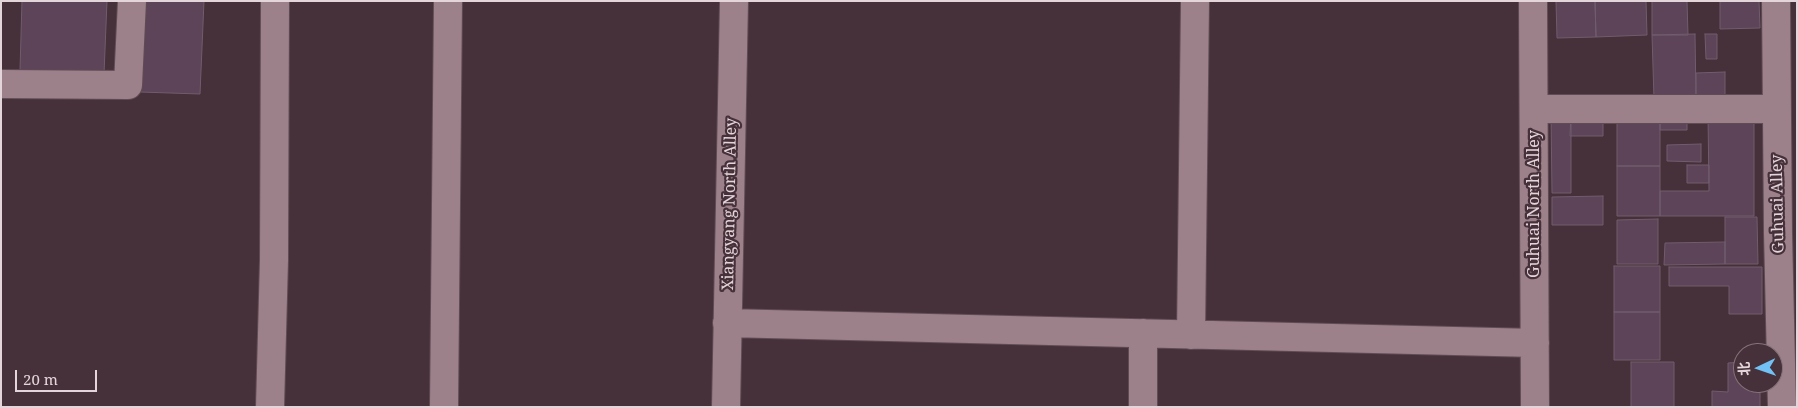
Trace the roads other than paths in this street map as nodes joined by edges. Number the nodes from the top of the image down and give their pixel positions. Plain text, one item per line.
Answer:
1 (132, 1) edge
2 (275, 1) edge
3 (448, 1) edge
4 (734, 1) edge
5 (1195, 1) edge
6 (1533, 1) edge
7 (1776, 1) edge
8 (1, 84) edge
9 (1534, 109) junction
10 (1777, 109) junction
11 (1787, 233) edge
12 (727, 323) junction
13 (1143, 333) junction
14 (1191, 334) junction
15 (1535, 343) junction
16 (270, 407) edge
17 (444, 407) edge
18 (726, 407) edge
19 (1142, 407) edge
20 (1535, 407) edge
21 (1782, 407) edge

1 - 8 street
2 - 16 street
3 - 17 street
4 - 12 street, Xiangyang North Alley
5 - 14 street
6 - 9 street, Guhuai North Alley
7 - 10 street, Guhuai Alley
9 - 10 street
9 - 15 street, Guhuai North Alley
10 - 11 street, Guhuai Alley
11 - 21 street, Guhuai Alley
12 - 13 street
12 - 18 street, Xiangyang North Alley
13 - 14 street
13 - 19 street
14 - 15 street
15 - 20 street, Guhuai North Alley

